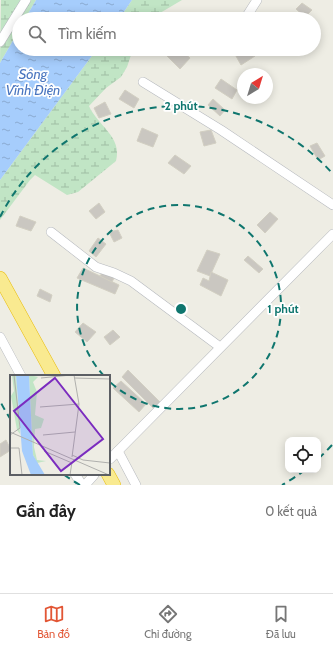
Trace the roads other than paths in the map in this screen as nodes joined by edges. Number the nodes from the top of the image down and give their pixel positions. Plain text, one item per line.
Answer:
1 (26, 0) edge
2 (257, 0) edge
3 (19, 12) edge
4 (249, 12) edge
5 (12, 23) edge
6 (0, 42) edge
7 (143, 82) dead end
8 (333, 205) edge
9 (50, 232) dead end
10 (333, 234) edge
11 (0, 278) edge
12 (0, 337) edge
13 (220, 347) junction
14 (20, 375) edge
15 (53, 375) edge
16 (118, 451) junction
17 (110, 459) edge
18 (76, 475) edge
19 (94, 475) dead end
20 (109, 475) edge
21 (83, 485) edge
22 (114, 485) edge
23 (136, 485) edge

1 - 3 street
2 - 4 street
5 - 6 street
7 - 8 street
9 - 13 street
10 - 13 street
11 - 15 highway
12 - 14 street
13 - 16 street
16 - 17 street
16 - 23 street
18 - 21 street
19 - 21 street
20 - 22 highway

